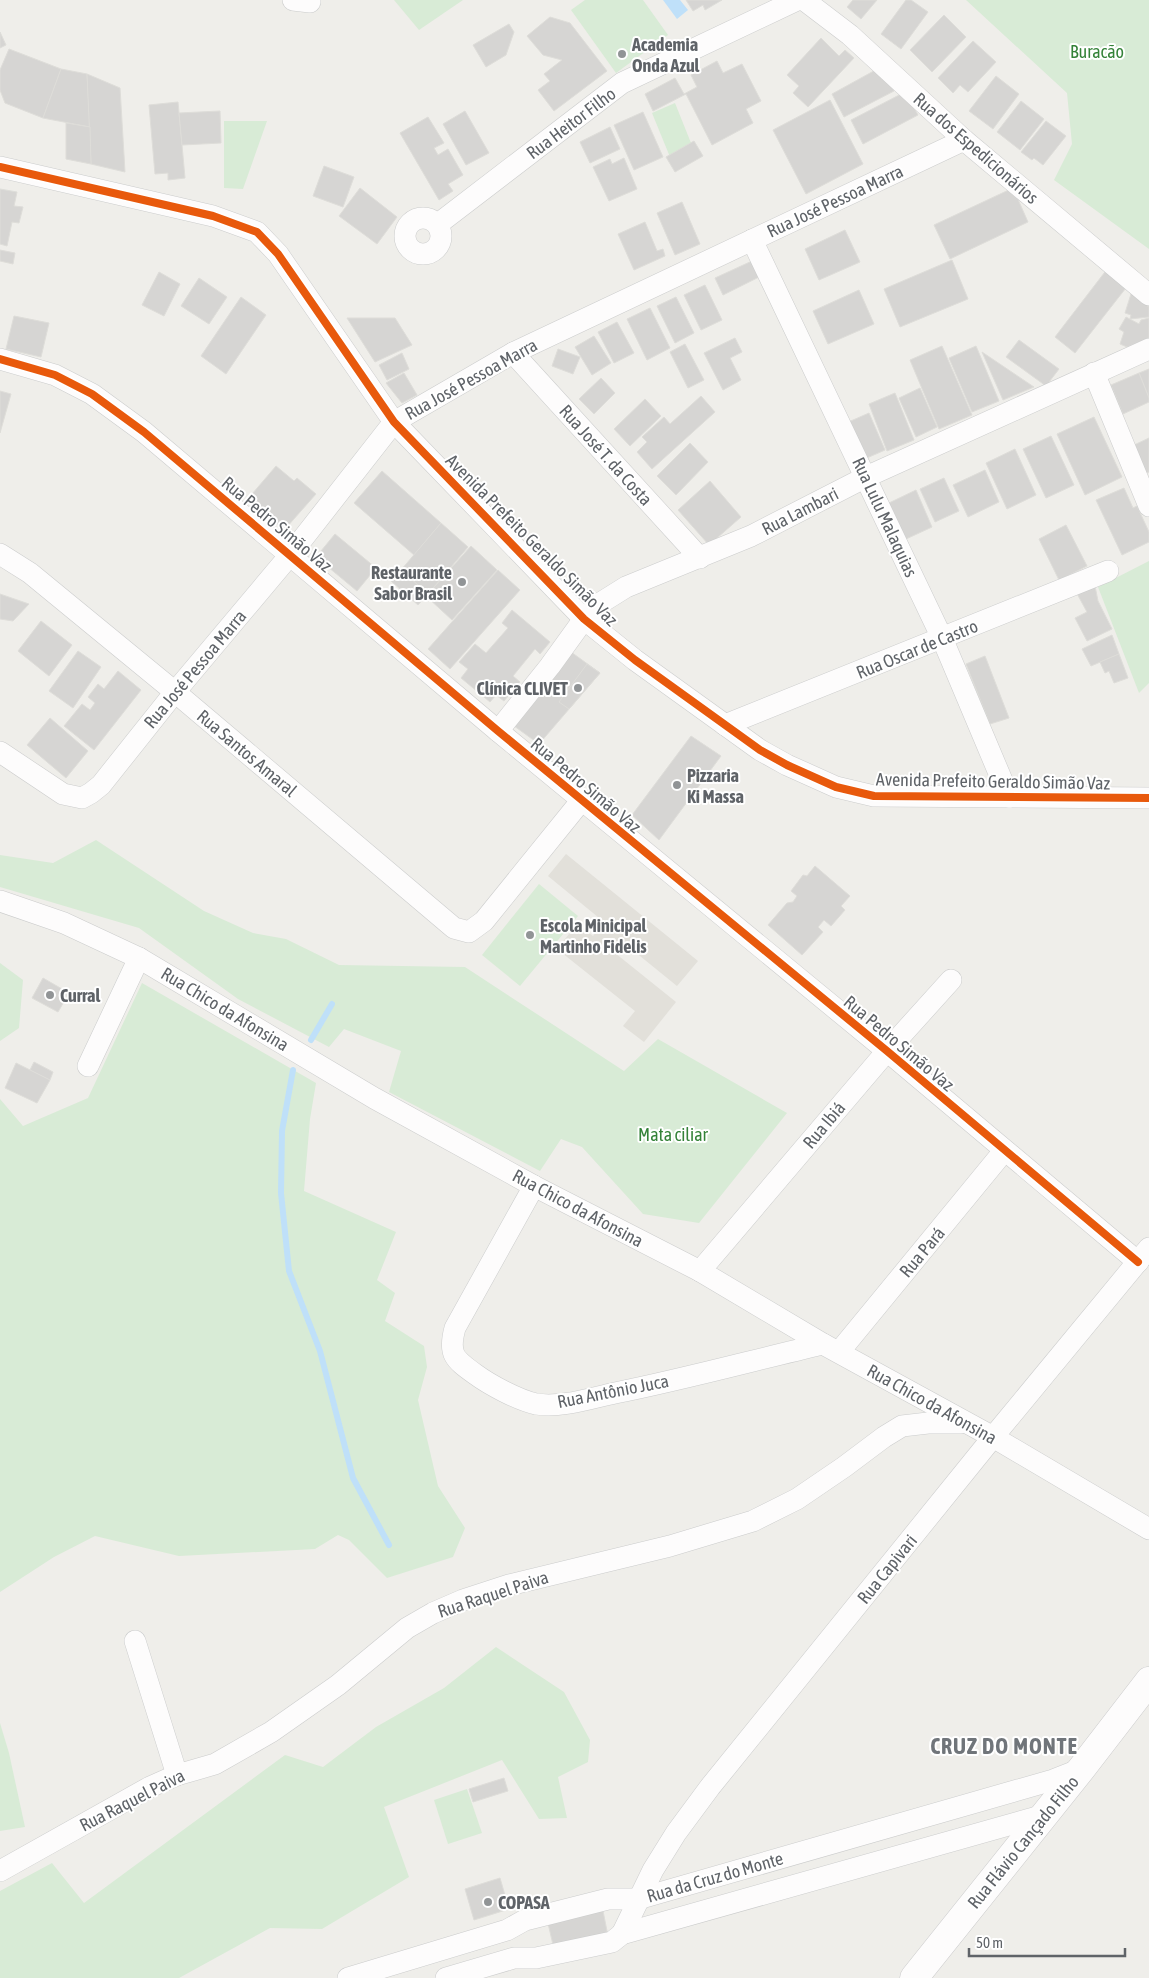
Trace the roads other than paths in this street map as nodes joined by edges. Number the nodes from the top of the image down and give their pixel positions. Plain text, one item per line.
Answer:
1 (797, 0) edge
2 (804, 0) edge
3 (964, 140) junction
4 (0, 167) edge
5 (438, 224) dead end
6 (752, 240) junction
7 (1149, 296) edge
8 (1149, 349) edge
9 (513, 353) junction
10 (0, 359) edge
11 (1094, 374) junction
12 (394, 422) junction
13 (866, 477) junction
14 (1149, 506) edge
15 (0, 554) edge
16 (290, 555) junction
17 (700, 558) junction
18 (1108, 571) dead end
19 (584, 619) junction
20 (942, 638) junction
21 (175, 692) junction
22 (725, 725) junction
23 (498, 732) junction
24 (0, 752) edge
25 (1010, 797) junction
26 (1149, 798) edge
27 (581, 801) junction
28 (0, 901) edge
29 (139, 958) junction
30 (951, 980) dead end
31 (887, 1051) junction
32 (88, 1066) dead end
33 (1004, 1151) junction
34 (534, 1186) junction
35 (1143, 1255) edge
36 (700, 1271) junction
37 (831, 1348) junction
38 (964, 1423) junction
39 (993, 1437) junction
40 (1149, 1529) edge
41 (136, 1640) dead end
42 (1149, 1681) edge
43 (1082, 1768) junction
44 (177, 1775) junction
45 (1044, 1815) junction
46 (0, 1871) edge
47 (638, 1898) junction
48 (622, 1934) junction
49 (348, 1978) edge
50 (446, 1978) edge
51 (914, 1978) edge

1 - 5 street, Rua Heitor Filho
2 - 3 street, Rua dos Espedicionários
3 - 6 street, Rua José Pessoa Marra
3 - 7 street, Rua dos Espedicionários
4 - 12 street, Avenida Prefeito Geraldo Simão Vaz
6 - 9 street, Rua José Pessoa Marra
6 - 13 street, Rua Lulu Malaquias
8 - 11 street, Rua Lambari
9 - 12 street, Rua José Pessoa Marra
9 - 17 street, Rua José T. da Costa
10 - 16 street, Rua Pedro Simão Vaz
11 - 13 street, Rua Lambari
11 - 14 street
12 - 16 street, Rua José Pessoa Marra
12 - 19 street, Avenida Prefeito Geraldo Simão Vaz
13 - 17 street, Rua Lambari
13 - 20 street, Rua Lulu Malaquias
15 - 21 street, Rua Santos Amaral
16 - 21 street, Rua José Pessoa Marra
16 - 23 street, Rua Pedro Simão Vaz
17 - 19 street, Rua Lambari
18 - 20 street, Rua Oscar de Castro
19 - 22 street, Avenida Prefeito Geraldo Simão Vaz
19 - 23 street, Rua Lambari
20 - 22 street, Rua Oscar de Castro
20 - 25 street, Rua Lulu Malaquias
21 - 24 street, Rua José Pessoa Marra
21 - 27 street, Rua Santos Amaral
22 - 25 street, Avenida Prefeito Geraldo Simão Vaz
23 - 27 street, Rua Pedro Simão Vaz
25 - 26 street, Avenida Prefeito Geraldo Simão Vaz
27 - 31 street, Rua Pedro Simão Vaz
28 - 29 street, Rua Chico da Afonsina
29 - 32 street
29 - 34 street, Rua Chico da Afonsina
30 - 31 street, Rua Ibiá
31 - 33 street, Rua Pedro Simão Vaz
31 - 36 street, Rua Ibiá
33 - 35 street, Rua Pedro Simão Vaz
33 - 37 street, Rua Pará
34 - 36 street, Rua Chico da Afonsina
34 - 37 street, Rua Antônio Juca
35 - 39 street, Rua Capivari
36 - 37 street, Rua Chico da Afonsina
37 - 38 street, Rua Chico da Afonsina
38 - 39 street, Rua Chico da Afonsina
38 - 44 street, Rua Raquel Paiva
39 - 40 street, Rua Chico da Afonsina
39 - 47 street, Rua Capivari
41 - 44 street
42 - 43 main road, Rua Flávio Cançado Filho
43 - 45 main road, Rua Flávio Cançado Filho
43 - 47 street, Rua da Cruz do Monte
44 - 46 street, Rua Raquel Paiva
45 - 48 street, Rua da Cruz do Monte
45 - 51 main road, Rua Flávio Cançado Filho
47 - 48 street, Rua Capivari
47 - 49 street, Rua da Cruz do Monte
48 - 50 street, Rua da Cruz do Monte

